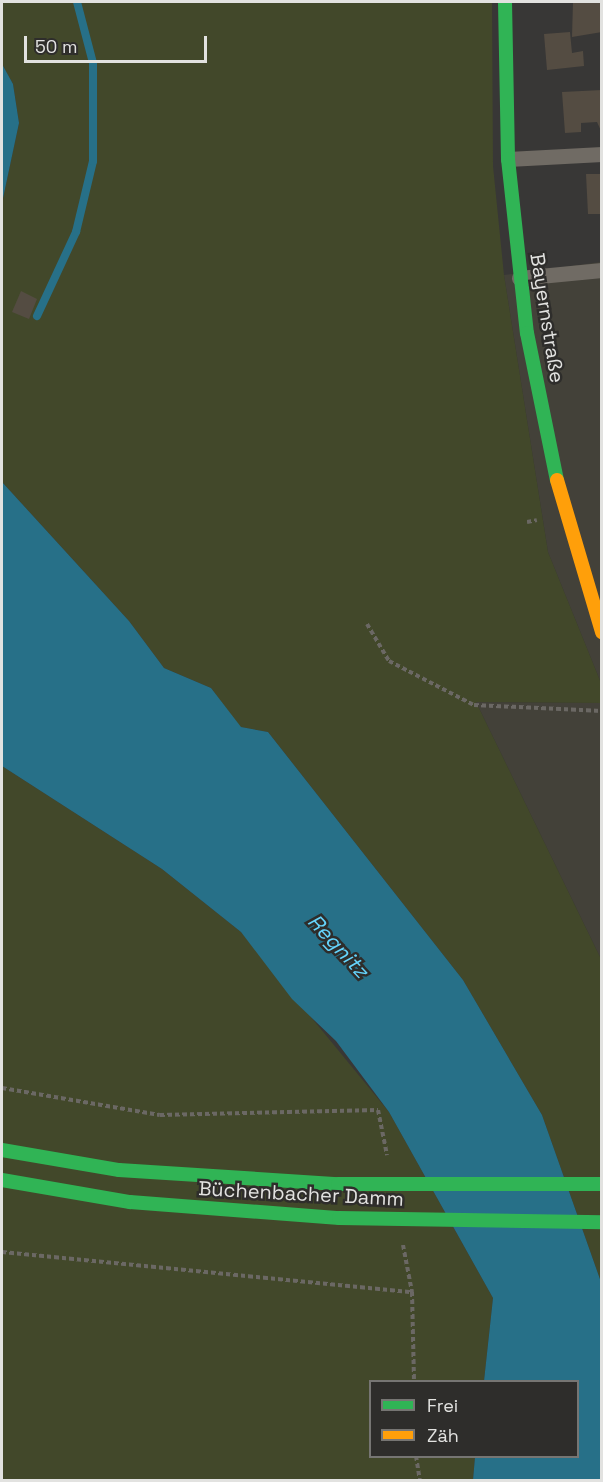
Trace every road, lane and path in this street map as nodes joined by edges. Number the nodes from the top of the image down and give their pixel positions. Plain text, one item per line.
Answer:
1 (505, 2) edge
2 (602, 154) edge
3 (508, 159) junction
4 (602, 270) edge
5 (519, 278) junction
6 (597, 609) edge
7 (367, 624) dead end
8 (602, 632) edge
9 (602, 711) edge
10 (2, 1150) edge
11 (224, 1179) junction
12 (2, 1180) edge
13 (602, 1184) edge
14 (339, 1218) junction
15 (602, 1222) edge
16 (2, 1252) edge
17 (412, 1292) dead end
18 (416, 1458) edge
19 (420, 1480) edge

1 - 3 main road, Bayernstraße
2 - 3 lane
3 - 5 main road, Bayernstraße
4 - 5 lane
5 - 6 main road, Bayernstraße
6 - 8 main road, Bayernstraße
7 - 9 path
10 - 11 main road, Büchenbacher Damm
11 - 13 main road, Büchenbacher Damm, bridge
11 - 14 lane
12 - 14 main road, Büchenbacher Damm
14 - 15 main road, Büchenbacher Damm, bridge
16 - 17 path
18 - 19 path

